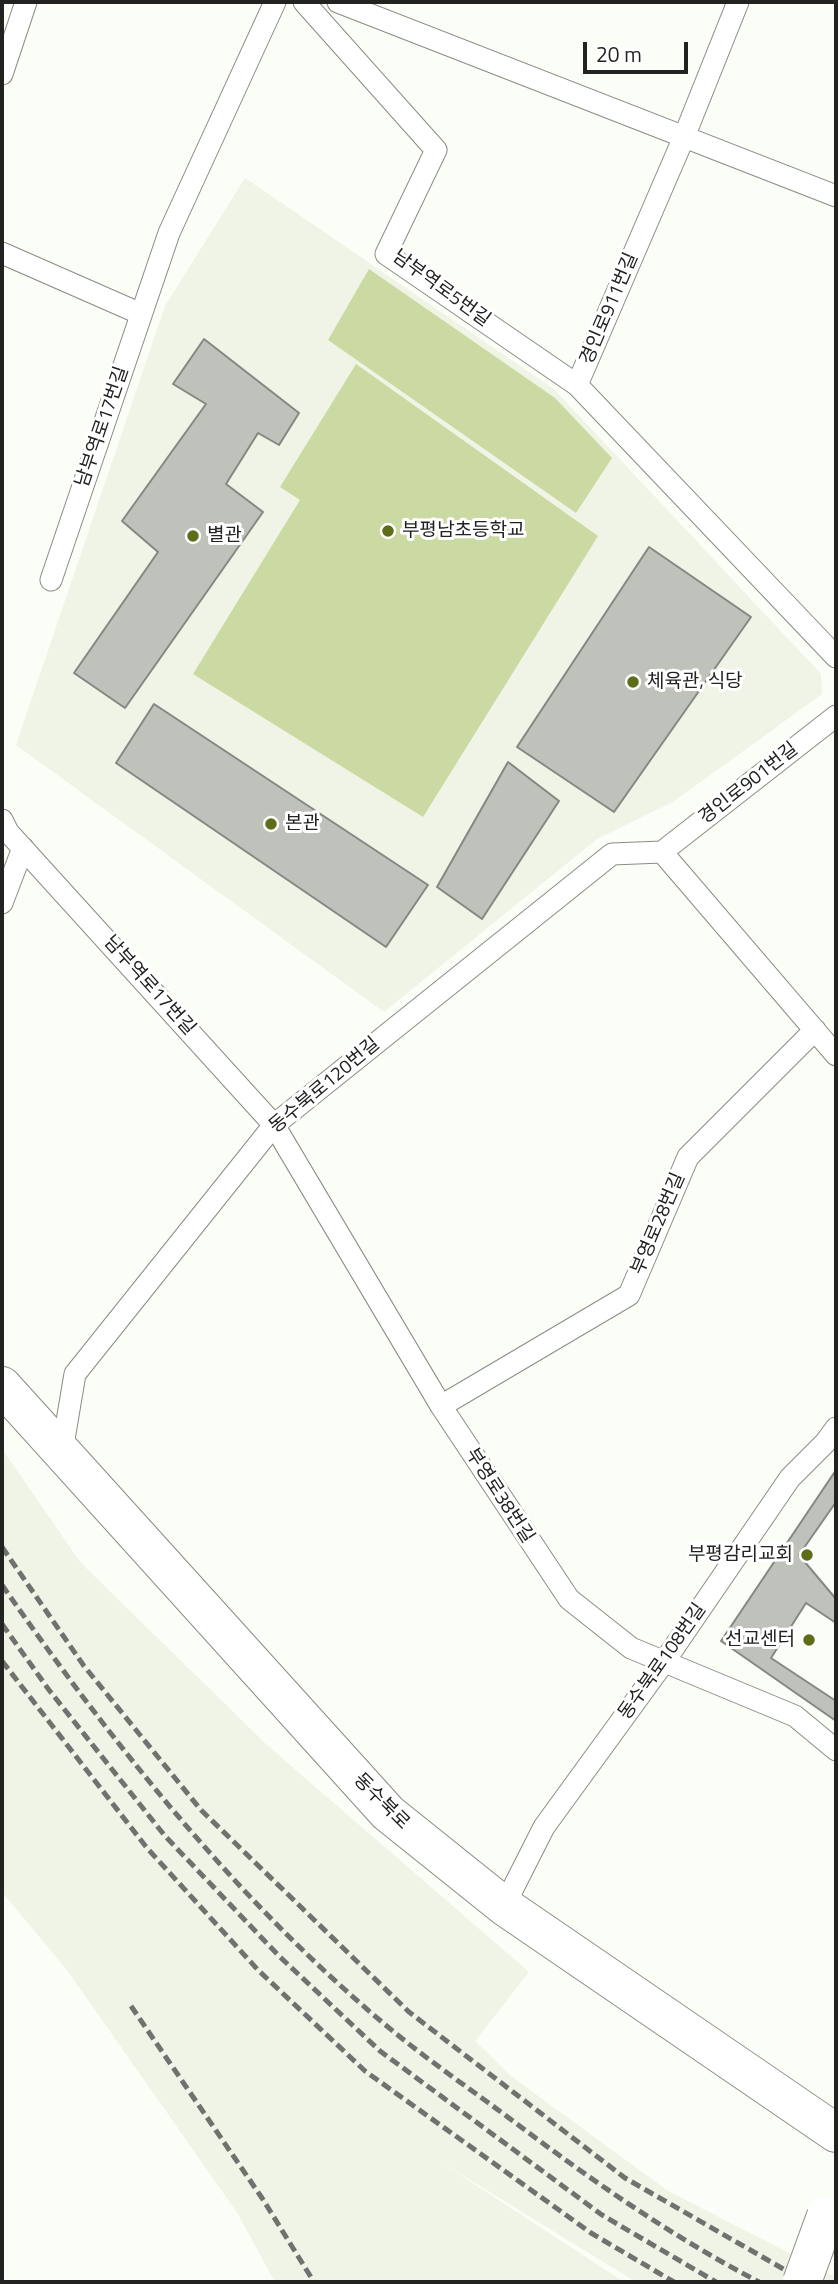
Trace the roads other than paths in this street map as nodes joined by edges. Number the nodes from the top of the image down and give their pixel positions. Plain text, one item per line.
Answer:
1 (26, 2) edge
2 (275, 2) edge
3 (304, 2) edge
4 (338, 2) edge
5 (738, 2) edge
6 (3, 66) edge
7 (684, 137) junction
8 (836, 196) edge
9 (2, 253) edge
10 (141, 314) junction
11 (577, 385) junction
12 (51, 580) dead end
13 (836, 657) edge
14 (836, 716) edge
15 (2, 820) edge
16 (23, 848) junction
17 (662, 852) junction
18 (2, 903) edge
19 (815, 1030) junction
20 (836, 1055) edge
21 (274, 1125) junction
22 (2, 1387) edge
23 (441, 1406) junction
24 (836, 1428) edge
25 (62, 1451) junction
26 (664, 1662) junction
27 (836, 1750) edge
28 (504, 1906) junction
29 (836, 2133) edge
30 (831, 2207) edge
31 (802, 2282) edge

1 - 6 lane
2 - 10 lane
3 - 11 lane, 남부역로5번길
4 - 7 lane
5 - 7 lane, 경인로911번길
7 - 8 lane
7 - 11 lane, 경인로911번길
9 - 10 lane
10 - 12 lane, 남부역로17번길
11 - 13 lane, 경인로911번길
14 - 17 lane, 경인로901번길
15 - 16 lane, 남부역로17번길
16 - 18 lane
16 - 21 lane, 남부역로17번길
17 - 19 lane
17 - 21 lane, 동수북로120번길
19 - 20 lane
19 - 23 lane, 부영로28번길
21 - 23 lane, 부영로38번길
21 - 25 lane, 동수북로120번길
22 - 25 street, 동수북로
23 - 26 lane, 부영로38번길
24 - 26 lane, 동수북로108번길
25 - 28 street, 동수북로
26 - 27 lane, 부영로38번길
26 - 28 lane, 동수북로108번길
28 - 29 street, 동수북로
30 - 31 street, bridge

